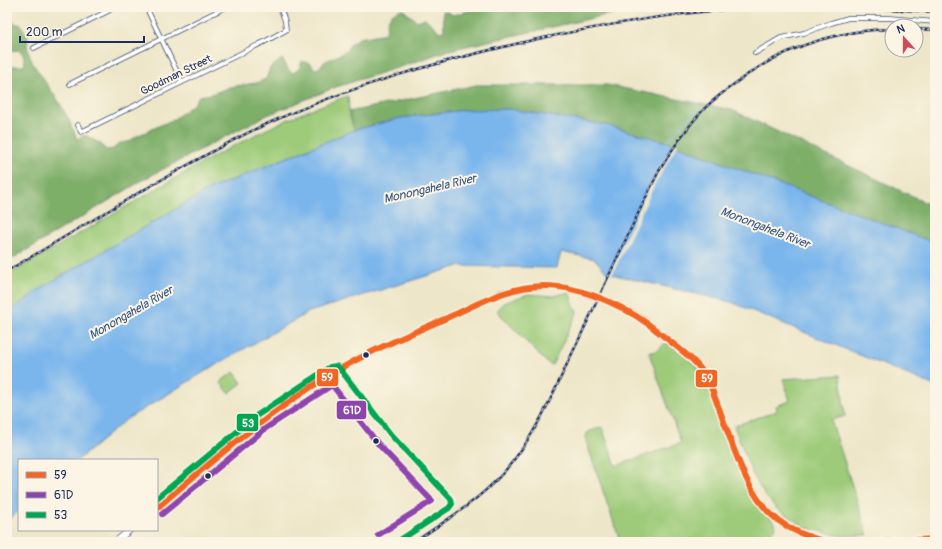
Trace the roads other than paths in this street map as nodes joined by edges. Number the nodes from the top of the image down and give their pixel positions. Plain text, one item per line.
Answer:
1 (116, 7) edge
2 (146, 7) edge
3 (226, 7) edge
4 (280, 7) edge
5 (935, 22) edge
6 (162, 38) junction
7 (34, 48) dead end
8 (755, 52) dead end
9 (182, 82) junction
10 (70, 84) dead end
11 (78, 125) dead end
12 (158, 507) edge
13 (129, 531) edge
14 (935, 539) edge
15 (116, 542) edge
16 (826, 542) edge
17 (881, 542) edge

1 - 7 street
2 - 6 street
3 - 6 street
4 - 9 street, Goodman Street
5 - 8 street
6 - 9 street
6 - 10 street
9 - 11 street, Goodman Street
12 - 16 street
13 - 15 street
14 - 17 street

